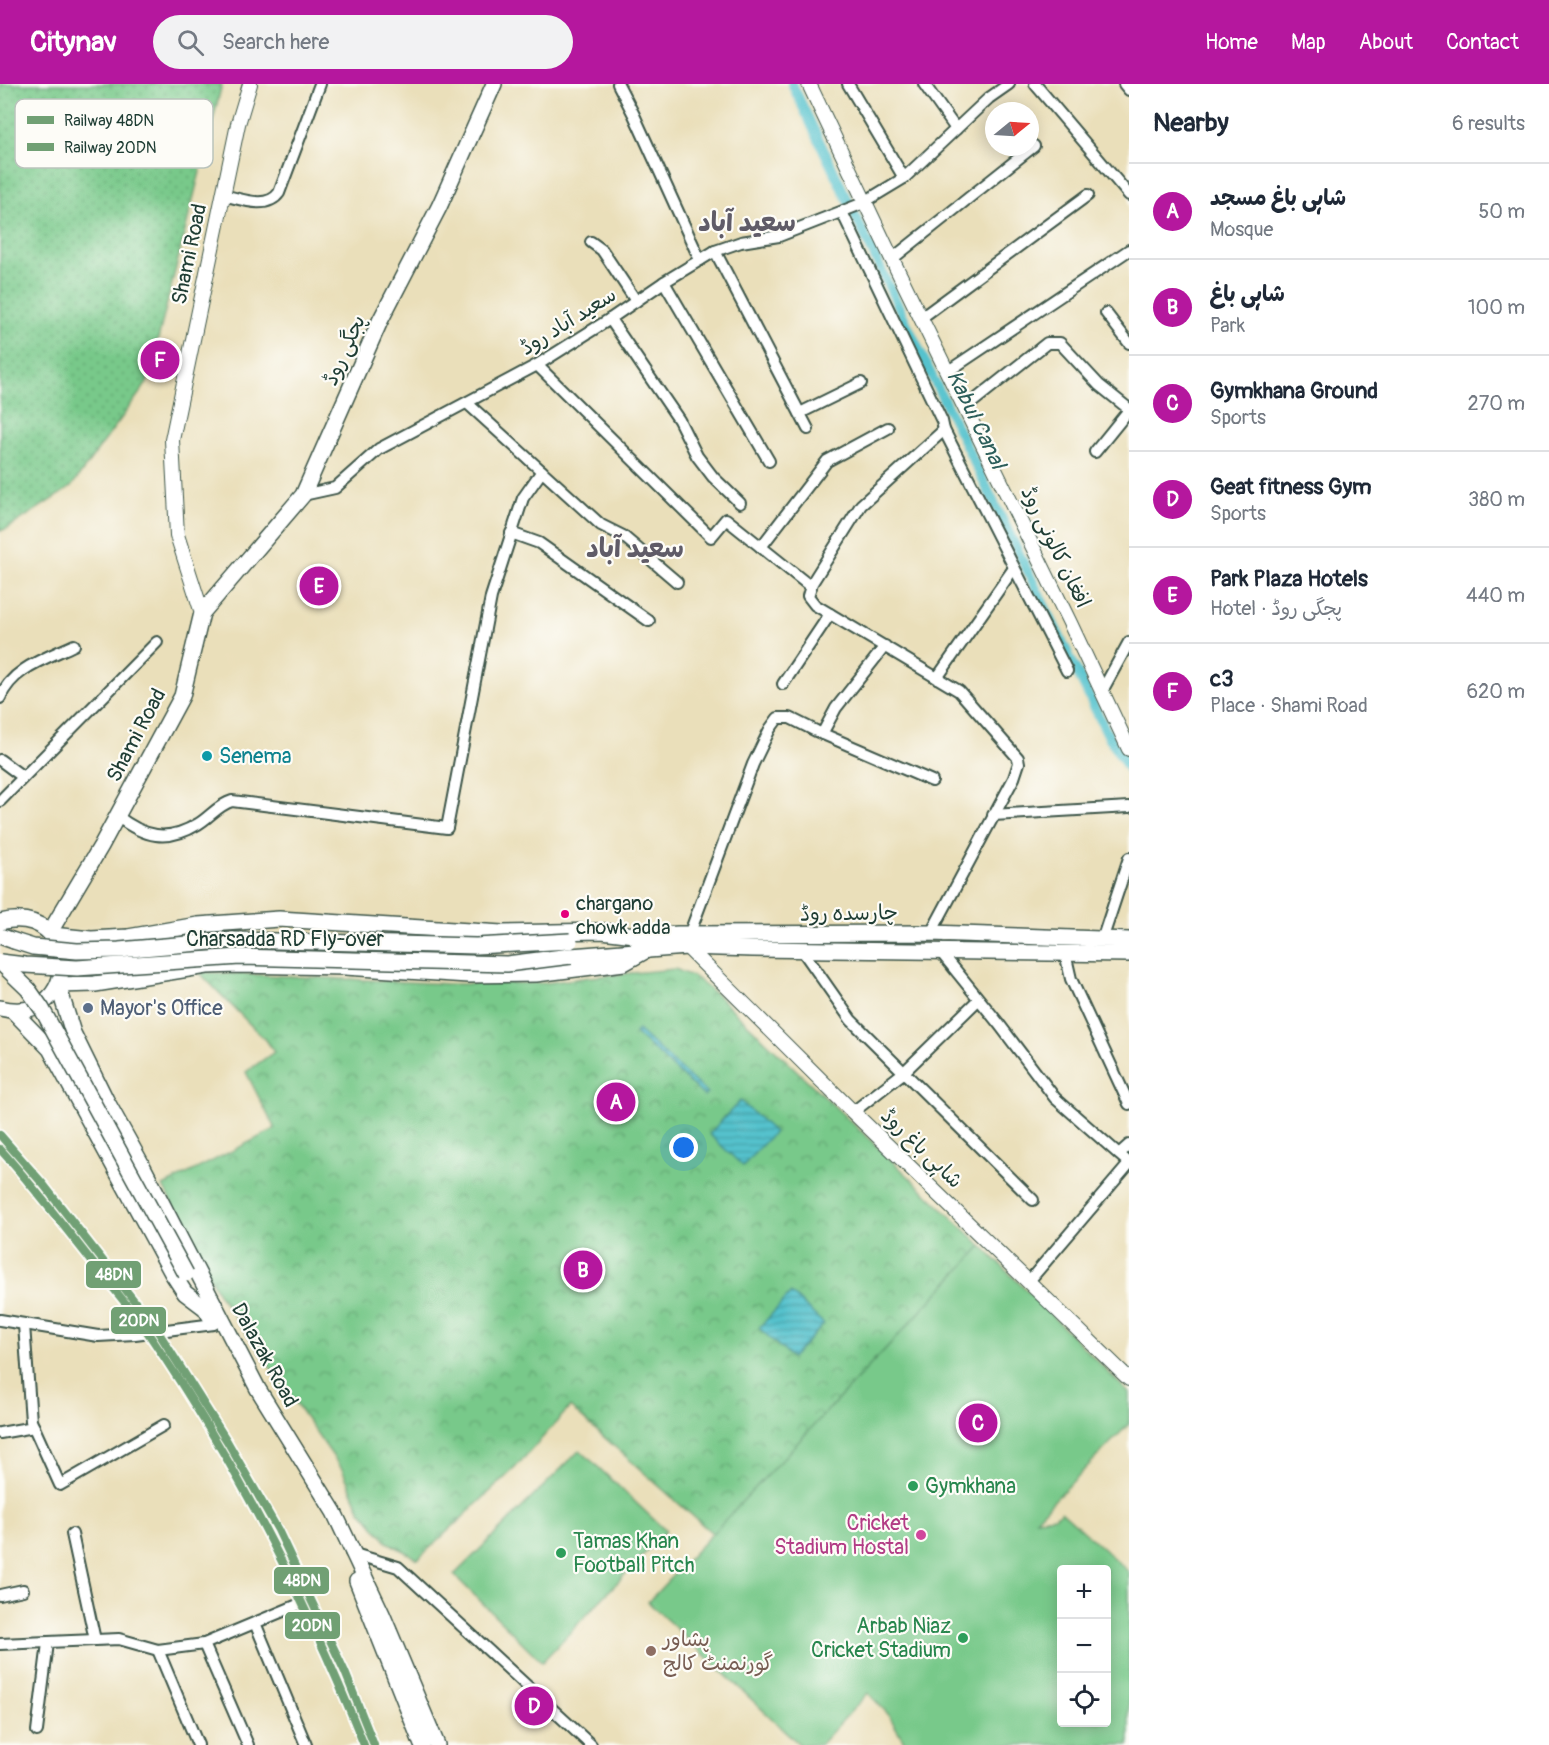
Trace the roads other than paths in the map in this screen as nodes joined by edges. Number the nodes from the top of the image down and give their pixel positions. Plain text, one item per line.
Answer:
1 (250, 84) edge
2 (320, 84) edge
3 (494, 84) edge
4 (618, 84) edge
5 (809, 84) edge
6 (848, 84) edge
7 (924, 84) edge
8 (1009, 84) edge
9 (1035, 84) edge
10 (1124, 84) edge
11 (1129, 90) edge
12 (956, 129) junction
13 (1021, 156) edge
14 (904, 177) junction
15 (223, 195) junction
16 (1088, 195) dead end
17 (1129, 195) edge
18 (863, 203) junction
19 (842, 212) junction
20 (591, 242) dead end
21 (1129, 250) edge
22 (715, 251) junction
23 (892, 259) junction
24 (700, 260) junction
25 (664, 282) junction
26 (636, 301) junction
27 (1106, 313) dead end
28 (921, 318) junction
29 (610, 319) junction
30 (1129, 343) edge
31 (537, 365) junction
32 (947, 372) junction
33 (861, 383) dead end
34 (466, 403) junction
35 (965, 408) junction
36 (1129, 410) edge
37 (800, 412) junction
38 (888, 428) dead end
39 (808, 429) dead end
40 (944, 430) junction
41 (1095, 452) dead end
42 (769, 461) dead end
43 (542, 471) junction
44 (303, 495) junction
45 (740, 502) dead end
46 (512, 533) junction
47 (760, 547) junction
48 (1014, 568) junction
49 (677, 582) dead end
50 (811, 587) junction
51 (202, 613) junction
52 (830, 614) junction
53 (649, 621) dead end
54 (157, 642) dead end
55 (1129, 642) edge
56 (74, 645) dead end
57 (885, 646) junction
58 (1066, 671) dead end
59 (937, 678) junction
60 (783, 684) dead end
61 (1102, 691) junction
62 (0, 698) edge
63 (822, 734) junction
64 (1129, 749) edge
65 (0, 760) edge
66 (23, 777) junction
67 (932, 781) dead end
68 (0, 801) edge
69 (1129, 807) edge
70 (993, 815) junction
71 (117, 816) junction
72 (1129, 858) edge
73 (0, 922) edge
74 (931, 933) junction
75 (51, 934) junction
76 (7, 938) edge
77 (684, 938) junction
78 (1102, 940) junction
79 (1129, 940) edge
80 (645, 943) junction
81 (570, 949) junction
82 (802, 950) junction
83 (940, 951) junction
84 (1065, 952) junction
85 (1129, 954) edge
86 (0, 962) edge
87 (58, 985) junction
88 (978, 1000) junction
89 (7, 1010) edge
90 (903, 1072) junction
91 (1129, 1104) edge
92 (853, 1112) junction
93 (1129, 1145) edge
94 (1119, 1154) junction
95 (1129, 1163) edge
96 (1033, 1200) dead end
97 (1029, 1281) junction
98 (205, 1308) junction
99 (0, 1320) edge
100 (214, 1324) junction
101 (24, 1325) junction
102 (1129, 1379) edge
103 (164, 1425) dead end
104 (34, 1427) junction
105 (0, 1433) edge
106 (72, 1534) dead end
107 (350, 1553) junction
108 (23, 1590) dead end
109 (0, 1595) edge
110 (300, 1604) dead end
111 (255, 1623) junction
112 (95, 1640) junction
113 (48, 1643) junction
114 (0, 1644) edge
115 (204, 1644) junction
116 (158, 1650) junction
117 (38, 1731) dead end
118 (198, 1745) edge
119 (248, 1745) edge
120 (306, 1745) edge
121 (422, 1745) edge
122 (436, 1745) edge
123 (591, 1745) edge

1 - 15 street, Shami Road
2 - 15 street
3 - 44 main road, پجگی روڈ
4 - 24 street
5 - 18 street, افغان کالونی روڈ
6 - 14 street
7 - 12 street
8 - 12 street, سعید آباد روڈ
9 - 17 street
10 - 11 street
12 - 14 street, سعید آباد روڈ
13 - 23 street
14 - 18 street, سعید آباد روڈ
15 - 51 street, Shami Road
16 - 28 street
18 - 19 street, سعید آباد روڈ
18 - 23 street, افغان کالونی روڈ
19 - 22 street, سعید آباد روڈ
19 - 40 street
20 - 26 street
21 - 32 street
22 - 24 street, سعید آباد روڈ
22 - 37 street
23 - 28 street, افغان کالونی روڈ
24 - 25 street, سعید آباد روڈ
25 - 26 street, سعید آباد روڈ
25 - 42 street
26 - 29 street, سعید آباد روڈ
27 - 30 street
28 - 32 street, افغان کالونی روڈ
29 - 31 street, سعید آباد روڈ
29 - 45 street
31 - 34 street, سعید آباد روڈ
31 - 47 street
32 - 35 street, افغان کالونی روڈ
33 - 37 street
34 - 43 street
34 - 44 street, سعید آباد روڈ
35 - 36 street
35 - 61 street, افغان کالونی روڈ
36 - 41 street
37 - 39 street
38 - 47 street
40 - 48 street
40 - 50 street
43 - 46 street
43 - 49 street
44 - 51 main road, پجگی روڈ
46 - 53 street
46 - 71 street
47 - 50 street
48 - 58 street
48 - 59 street
50 - 52 street
51 - 71 main road, Shami Road
52 - 57 street
52 - 60 street
54 - 66 street
55 - 61 street
56 - 62 street
57 - 59 street
57 - 63 street
59 - 70 street
61 - 64 street, افغان کالونی روڈ
63 - 67 street
63 - 77 street
65 - 66 street
66 - 68 street
69 - 70 street
70 - 74 street
71 - 75 main road, Shami Road
72 - 78 street
73 - 75 main road
74 - 77 main road, چارسدہ روڈ
74 - 78 main road, چارسدہ روڈ
75 - 80 main road
75 - 87 main road
76 - 81 main road, Charsadda RD Fly-over, bridge
77 - 80 main road, چارسدہ روڈ
77 - 82 main road, چارسدہ روڈ
77 - 92 street, شاہی باغ روڈ
78 - 79 main road, چارسدہ روڈ
80 - 81 main road, چارسدہ روڈ
80 - 87 main road
81 - 86 main road, Charsadda RD Fly-over, bridge
82 - 83 main road, چارسدہ روڈ
82 - 90 street
83 - 84 main road, چارسدہ روڈ
83 - 88 street
84 - 85 main road, چارسدہ روڈ
84 - 91 street
86 - 98 main road, bridge
87 - 89 main road
87 - 107 main road, Dalazak Road
88 - 90 street
88 - 94 street
89 - 98 main road, Dalazak Road
90 - 92 street
90 - 96 street
92 - 97 street, شاہی باغ روڈ
93 - 94 street
94 - 95 street
95 - 97 street
97 - 102 street, شاہی باغ روڈ
98 - 100 main road, Dalazak Road
99 - 101 street
100 - 101 street
100 - 107 main road, Dalazak Road
101 - 104 street
103 - 104 street
104 - 105 street
106 - 112 street
107 - 121 main road, Dalazak Road
107 - 122 main road, Dalazak Road
107 - 123 street
108 - 109 street
110 - 111 street
111 - 115 street
111 - 120 street
112 - 113 street
112 - 116 street
113 - 114 street
113 - 117 street
115 - 116 street
115 - 119 street
116 - 118 street

